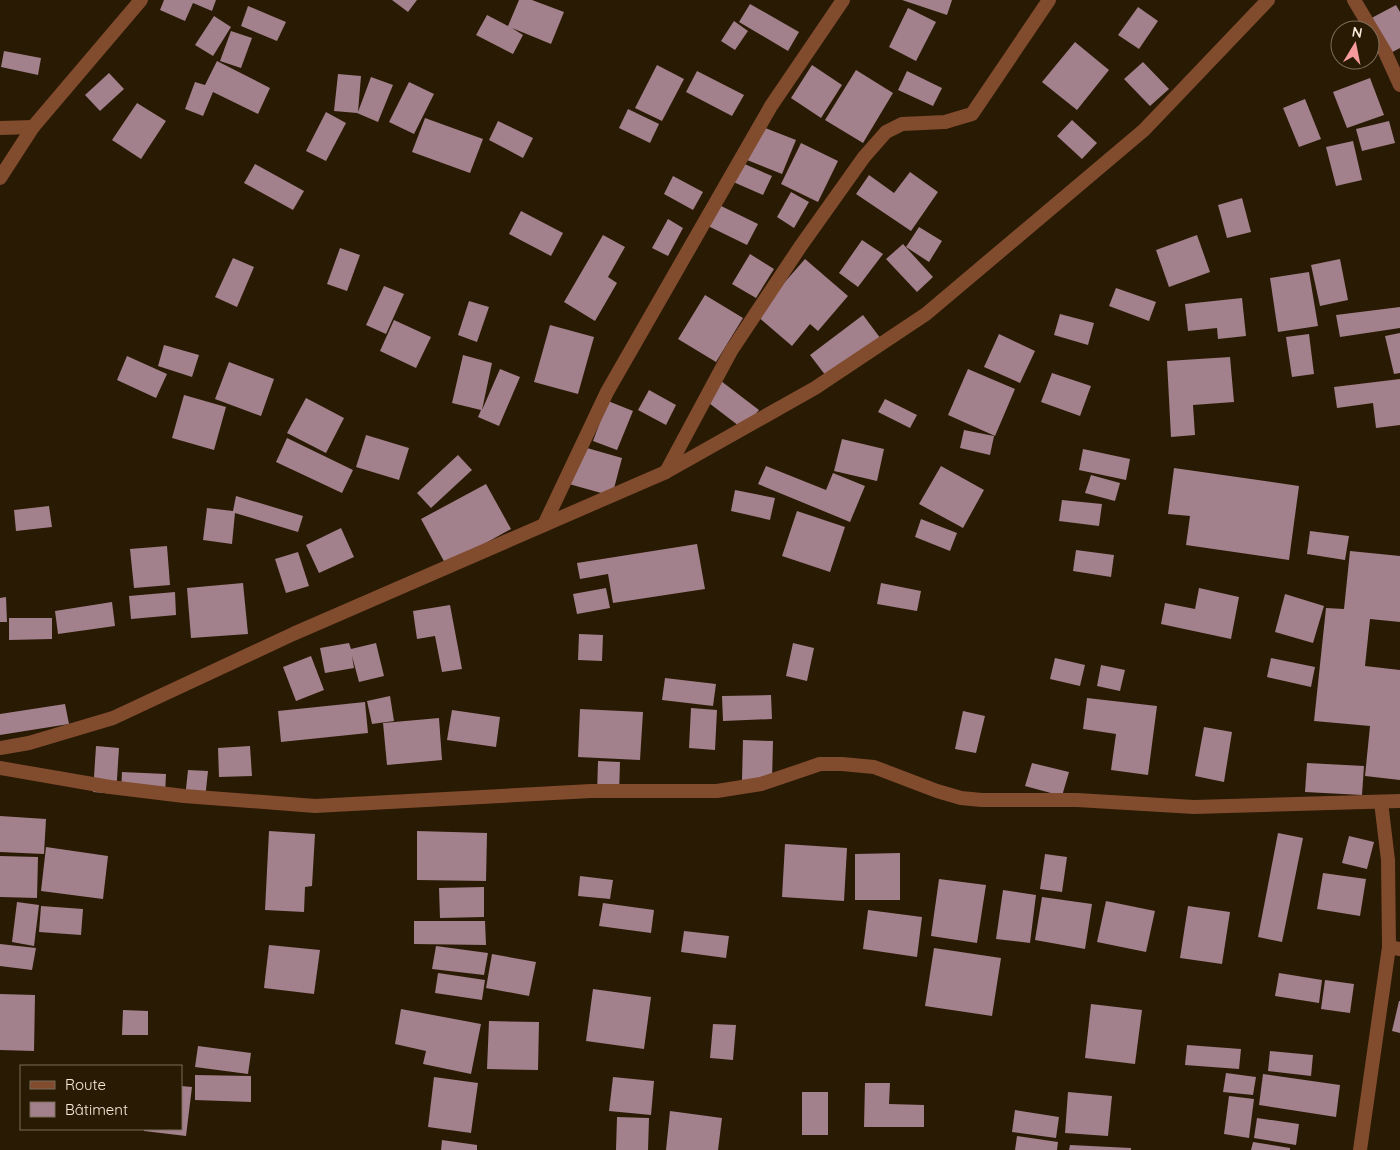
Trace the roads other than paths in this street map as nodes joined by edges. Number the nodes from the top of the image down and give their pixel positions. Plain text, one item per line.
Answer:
1 (141, 0) edge
2 (842, 0) edge
3 (1050, 0) edge
4 (1268, 0) edge
5 (1354, 0) edge
6 (1400, 84) edge
7 (33, 127) junction
8 (0, 128) edge
9 (0, 178) edge
10 (666, 472) junction
11 (544, 525) junction
12 (0, 748) edge
13 (0, 768) edge
14 (1400, 801) edge
15 (1381, 802) junction
16 (1395, 948) edge
17 (1360, 1150) edge

1 - 7 street
2 - 11 street
3 - 10 street
4 - 10 street
5 - 6 street
7 - 8 street
7 - 9 street
10 - 11 street
11 - 12 street
13 - 15 street
14 - 15 street
15 - 16 street
16 - 17 street

